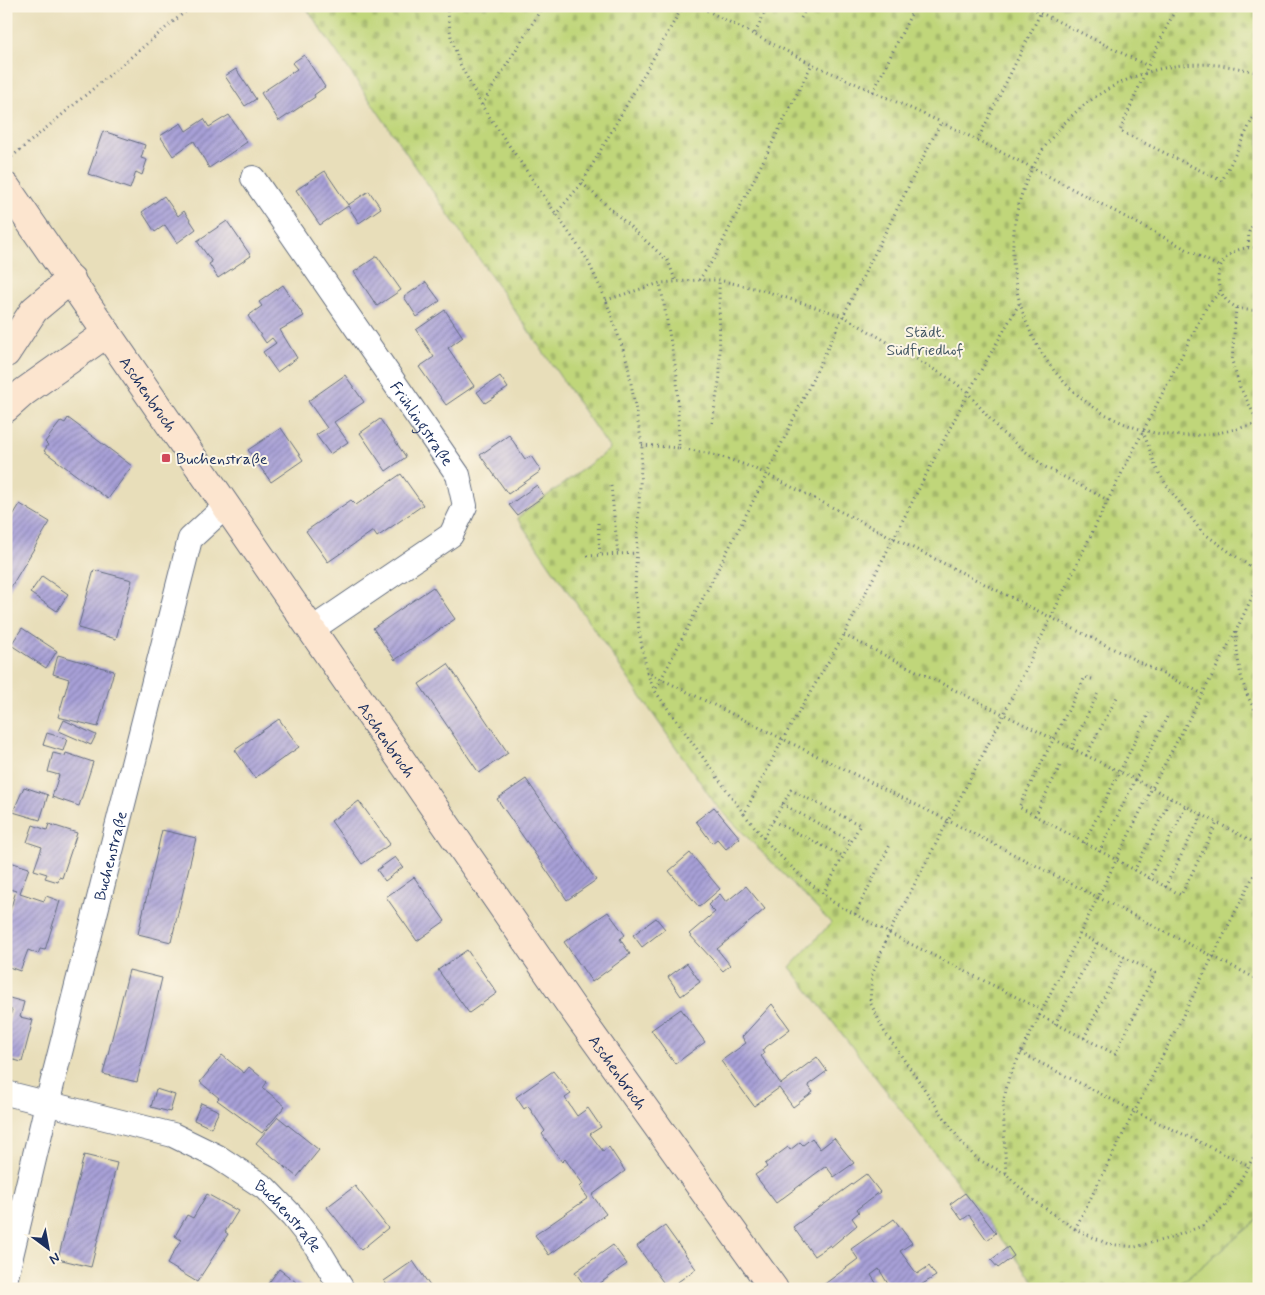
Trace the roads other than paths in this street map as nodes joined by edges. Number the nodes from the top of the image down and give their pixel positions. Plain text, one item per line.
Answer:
1 (253, 178) dead end
2 (6, 187) edge
3 (71, 279) junction
4 (107, 333) junction
5 (6, 353) edge
6 (6, 408) edge
7 (226, 506) junction
8 (311, 630) junction
9 (6, 1093) edge
10 (47, 1104) junction
11 (6, 1277) edge
12 (342, 1289) edge
13 (774, 1289) edge

1 - 8 street, Frühlingstraße
2 - 3 street, Aschenbruch
3 - 4 street, Aschenbruch
3 - 5 street
4 - 6 street
4 - 7 street, Aschenbruch
7 - 8 street, Aschenbruch
7 - 10 street, Buchenstraße
8 - 13 street, Aschenbruch
9 - 10 street
10 - 11 street, Buchenstraße
10 - 12 street, Buchenstraße

